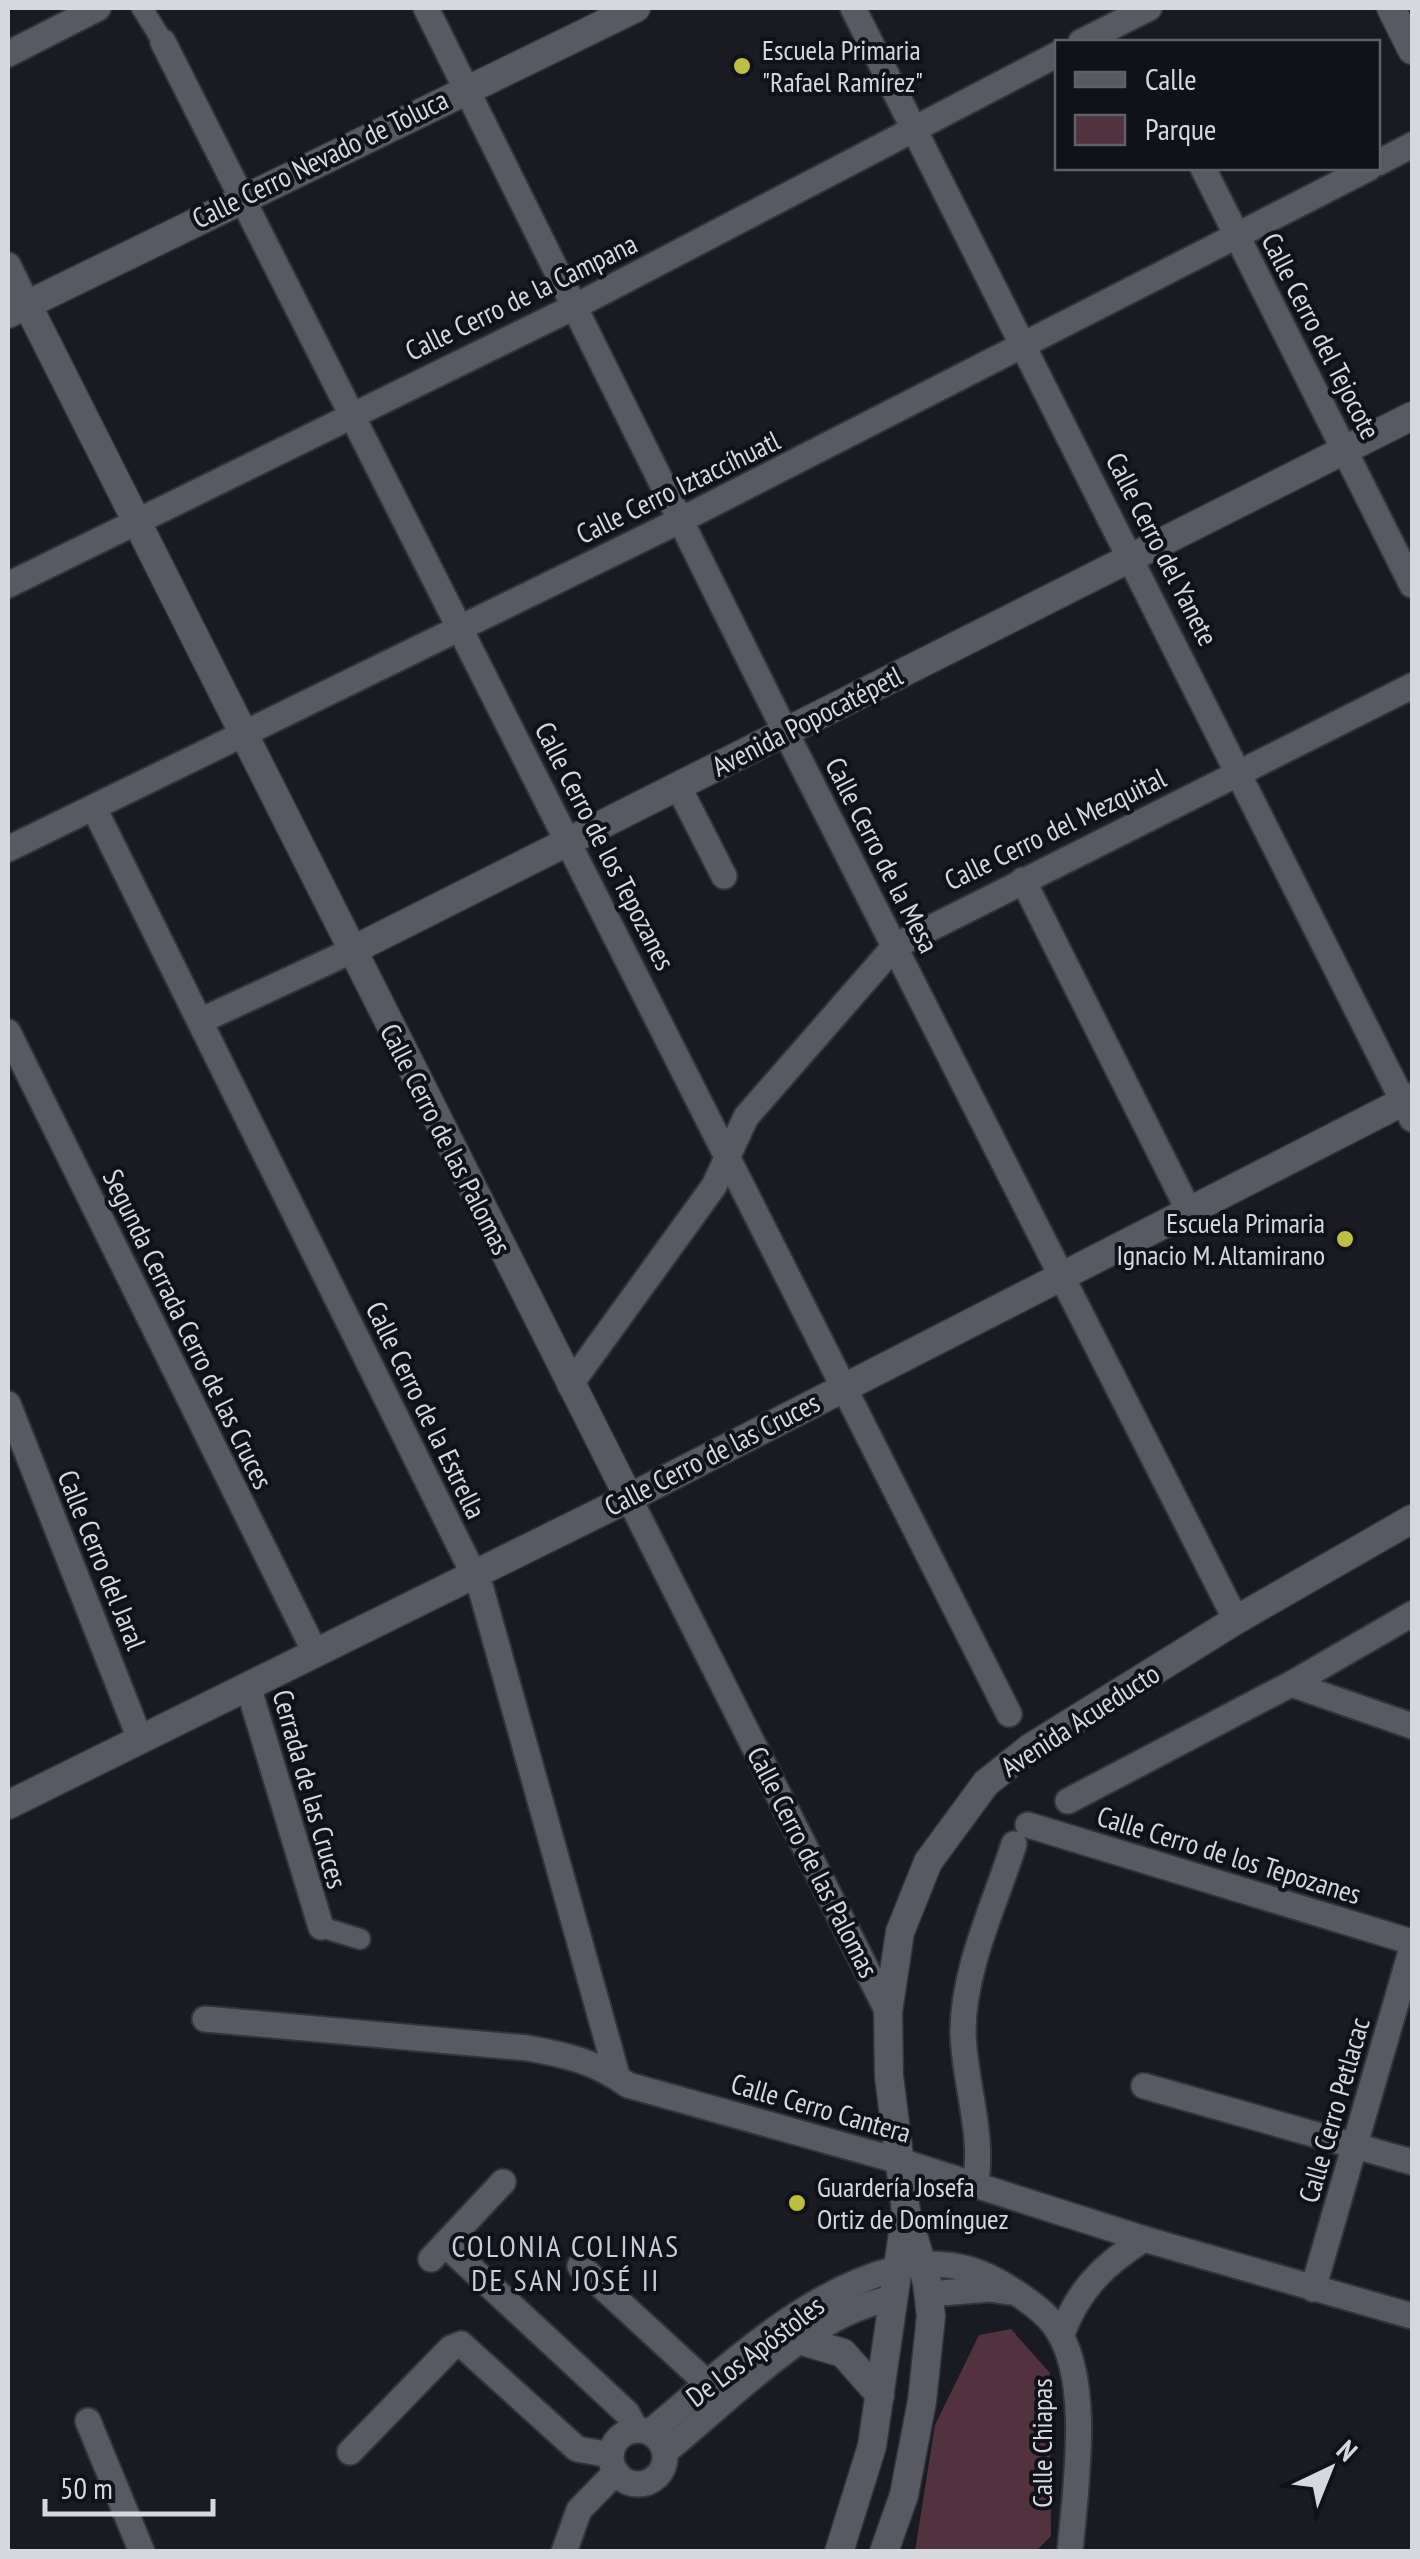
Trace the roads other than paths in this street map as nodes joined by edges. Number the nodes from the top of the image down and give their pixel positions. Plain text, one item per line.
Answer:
1 (98, 8) edge
2 (142, 8) edge
3 (426, 8) edge
4 (636, 8) edge
5 (853, 8) edge
6 (1391, 8) edge
7 (1132, 11) edge
8 (1084, 40) edge
9 (1139, 40) edge
10 (162, 42) joint
11 (1412, 50) edge
12 (8, 54) edge
13 (1055, 56) edge
14 (464, 88) junction
15 (914, 128) junction
16 (1412, 146) edge
17 (1380, 162) edge
18 (1204, 170) edge
19 (1365, 170) edge
20 (240, 198) junction
21 (1237, 234) junction
22 (8, 265) edge
23 (574, 307) junction
24 (17, 309) edge
25 (1026, 346) junction
26 (352, 412) junction
27 (1412, 416) edge
28 (1344, 450) junction
29 (681, 520) junction
30 (137, 521) junction
31 (1133, 558) junction
32 (1412, 584) edge
33 (8, 585) edge
34 (460, 628) junction
35 (1412, 686) edge
36 (786, 732) junction
37 (245, 735) junction
38 (1239, 771) junction
39 (678, 786) junction
40 (94, 808) junction
41 (569, 843) junction
42 (8, 849) edge
43 (724, 876) dead end
44 (1022, 880) junction
45 (895, 946) junction
46 (351, 951) junction
47 (200, 1020) junction
48 (8, 1032) edge
49 (1410, 1105) edge
50 (726, 1153) junction
51 (1188, 1208) junction
52 (1062, 1277) junction
53 (570, 1386) junction
54 (844, 1386) junction
55 (8, 1404) edge
56 (629, 1498) junction
57 (1412, 1519) edge
58 (474, 1574) junction
59 (1412, 1614) edge
60 (1236, 1620) junction
61 (315, 1652) junction
62 (1291, 1684) junction
63 (248, 1686) junction
64 (1009, 1714) dead end
65 (1412, 1726) edge
66 (140, 1739) junction
67 (1068, 1802) dead end
68 (8, 1805) edge
69 (321, 1927) joint
70 (360, 1939) dead end
71 (1412, 1945) edge
72 (888, 2012) junction
73 (205, 2019) dead end
74 (616, 2072) junction
75 (1144, 2086) dead end
76 (1355, 2146) junction
77 (903, 2162) junction
78 (1412, 2162) edge
79 (503, 2182) dead end
80 (975, 2186) junction
81 (1144, 2239) junction
82 (580, 2266) dead end
83 (908, 2266) junction
84 (1313, 2289) junction
85 (929, 2294) junction
86 (1018, 2294) junction
87 (890, 2300) junction
88 (1412, 2316) edge
89 (1061, 2336) junction
90 (802, 2340) junction
91 (708, 2384) junction
92 (880, 2395) junction
93 (88, 2420) dead end
94 (650, 2438) junction
95 (350, 2452) dead end
96 (613, 2463) junction
97 (142, 2552) edge
98 (564, 2552) edge
99 (839, 2552) edge
100 (884, 2552) edge
101 (1070, 2552) edge

1 - 12 street
2 - 10 street, Calle Cerro de los Tepozanes
3 - 14 street, Calle Cerro de la Mesa
4 - 14 street, Calle Cerro Nevado de Toluca
5 - 15 street, Calle Cerro del Yanete
6 - 11 street
7 - 8 street
7 - 9 street
10 - 20 street, Calle Cerro de los Tepozanes
13 - 15 street, Calle Cerro de la Campana
14 - 20 street, Calle Cerro Nevado de Toluca
14 - 23 street, Calle Cerro de la Mesa
15 - 23 street, Calle Cerro de la Campana
15 - 25 street, Calle Cerro del Yanete
16 - 17 street
18 - 21 street, Calle Cerro del Tejocote
19 - 21 street, Calle Cerro Iztaccíhuatl
20 - 24 street, Calle Cerro Nevado de Toluca
20 - 26 street, Calle Cerro de los Tepozanes
21 - 25 street, Calle Cerro Iztaccíhuatl
21 - 28 street, Calle Cerro del Tejocote
22 - 24 street, Calle Cerro de las Palomas
23 - 26 street, Calle Cerro de la Campana
23 - 29 street, Calle Cerro de la Mesa
24 - 30 street, Calle Cerro de las Palomas
25 - 29 street, Calle Cerro Iztaccíhuatl
25 - 31 street, Calle Cerro del Yanete
26 - 30 street, Calle Cerro de la Campana
26 - 34 street, Calle Cerro de los Tepozanes
27 - 28 street, Avenida Popocatépetl
28 - 31 street, Avenida Popocatépetl
28 - 32 street, Calle Cerro del Tejocote
29 - 34 street, Calle Cerro Iztaccíhuatl
29 - 36 street, Calle Cerro de la Mesa
30 - 33 street, Calle Cerro de la Campana
30 - 37 street, Calle Cerro de las Palomas
31 - 36 street, Avenida Popocatépetl
31 - 38 street, Calle Cerro del Yanete
34 - 37 street, Calle Cerro Iztaccíhuatl
34 - 41 street, Calle Cerro de los Tepozanes
35 - 38 street, Calle Cerro del Mezquital
36 - 39 street, Avenida Popocatépetl
36 - 45 street, Calle Cerro de la Mesa
37 - 40 street, Calle Cerro Iztaccíhuatl
37 - 46 street, Calle Cerro de las Palomas
38 - 44 street, Calle Cerro del Mezquital
38 - 49 street, Calle Cerro del Yanete
39 - 41 street, Avenida Popocatépetl
39 - 43 street
40 - 42 street, Calle Cerro Iztaccíhuatl
40 - 47 street, Calle Cerro de la Estrella
41 - 46 street, Avenida Popocatépetl
41 - 50 street, Calle Cerro de los Tepozanes
44 - 45 street, Calle Cerro del Mezquital
44 - 51 street
45 - 50 street, Calle Cerro del Mezquital
45 - 52 street, Calle Cerro de la Mesa
46 - 47 street, Avenida Popocatépetl
46 - 53 street, Calle Cerro de las Palomas
47 - 58 street, Calle Cerro de la Estrella
48 - 61 street, Segunda Cerrada Cerro de las Cruces
49 - 51 street, Calle Cerro de las Cruces
50 - 53 street, Calle Cerro del Mezquital
50 - 54 street, Calle Cerro de los Tepozanes
51 - 52 street, Calle Cerro de las Cruces
52 - 54 street, Calle Cerro de las Cruces
52 - 60 street, Calle Cerro de la Mesa
53 - 56 street, Calle Cerro de las Palomas
54 - 56 street, Calle Cerro de las Cruces
54 - 64 street, Calle Cerro de los Tepozanes
55 - 66 street, Calle Cerro del Jaral
56 - 58 street, Calle Cerro de las Cruces
56 - 72 street, Calle Cerro de las Palomas
57 - 60 street, Avenida Acueducto
58 - 61 street, Calle Cerro de las Cruces
58 - 74 street, Calle Cerro de la Estrella
59 - 62 street
60 - 72 street, Avenida Acueducto
61 - 63 street, Calle Cerro de las Cruces
62 - 65 street
62 - 67 street
63 - 66 street, Calle Cerro de las Cruces
63 - 69 street, Cerrada de las Cruces
66 - 68 street, Calle Cerro de las Cruces
69 - 70 street, Cerrada de las Cruces
71 - 76 street, Calle Cerro Petlacac
71 - 80 street, Calle Cerro de los Tepozanes
72 - 77 street, Avenida Acueducto
73 - 74 street, Calle Cerro Cantera
74 - 77 street, Calle Cerro Cantera
75 - 76 street
76 - 78 street
76 - 84 street, Calle Cerro Petlacac
77 - 80 street, Calle Cerro Cantera
77 - 83 street, Avenida Acueducto
79 - 94 street
80 - 81 street, Calle Cerro Cantera
81 - 84 street, Calle Cerro Cantera
81 - 89 street
82 - 91 street
83 - 85 street, Avenida Acueducto
83 - 86 street, Calle Chiapas
83 - 87 street
83 - 91 street, De Los Apóstoles
84 - 88 street, Calle Cerro Cantera
85 - 86 street
85 - 87 street, De Los Apóstoles
85 - 100 street, Avenida Acueducto
86 - 89 street, Calle Chiapas
87 - 90 street, De Los Apóstoles
87 - 92 street
89 - 101 street, Calle Chiapas
90 - 92 street
90 - 94 street, De Los Apóstoles
91 - 94 street, De Los Apóstoles
92 - 99 street
93 - 97 street
94 - 96 street
94 - 96 street
95 - 96 street
96 - 98 street

